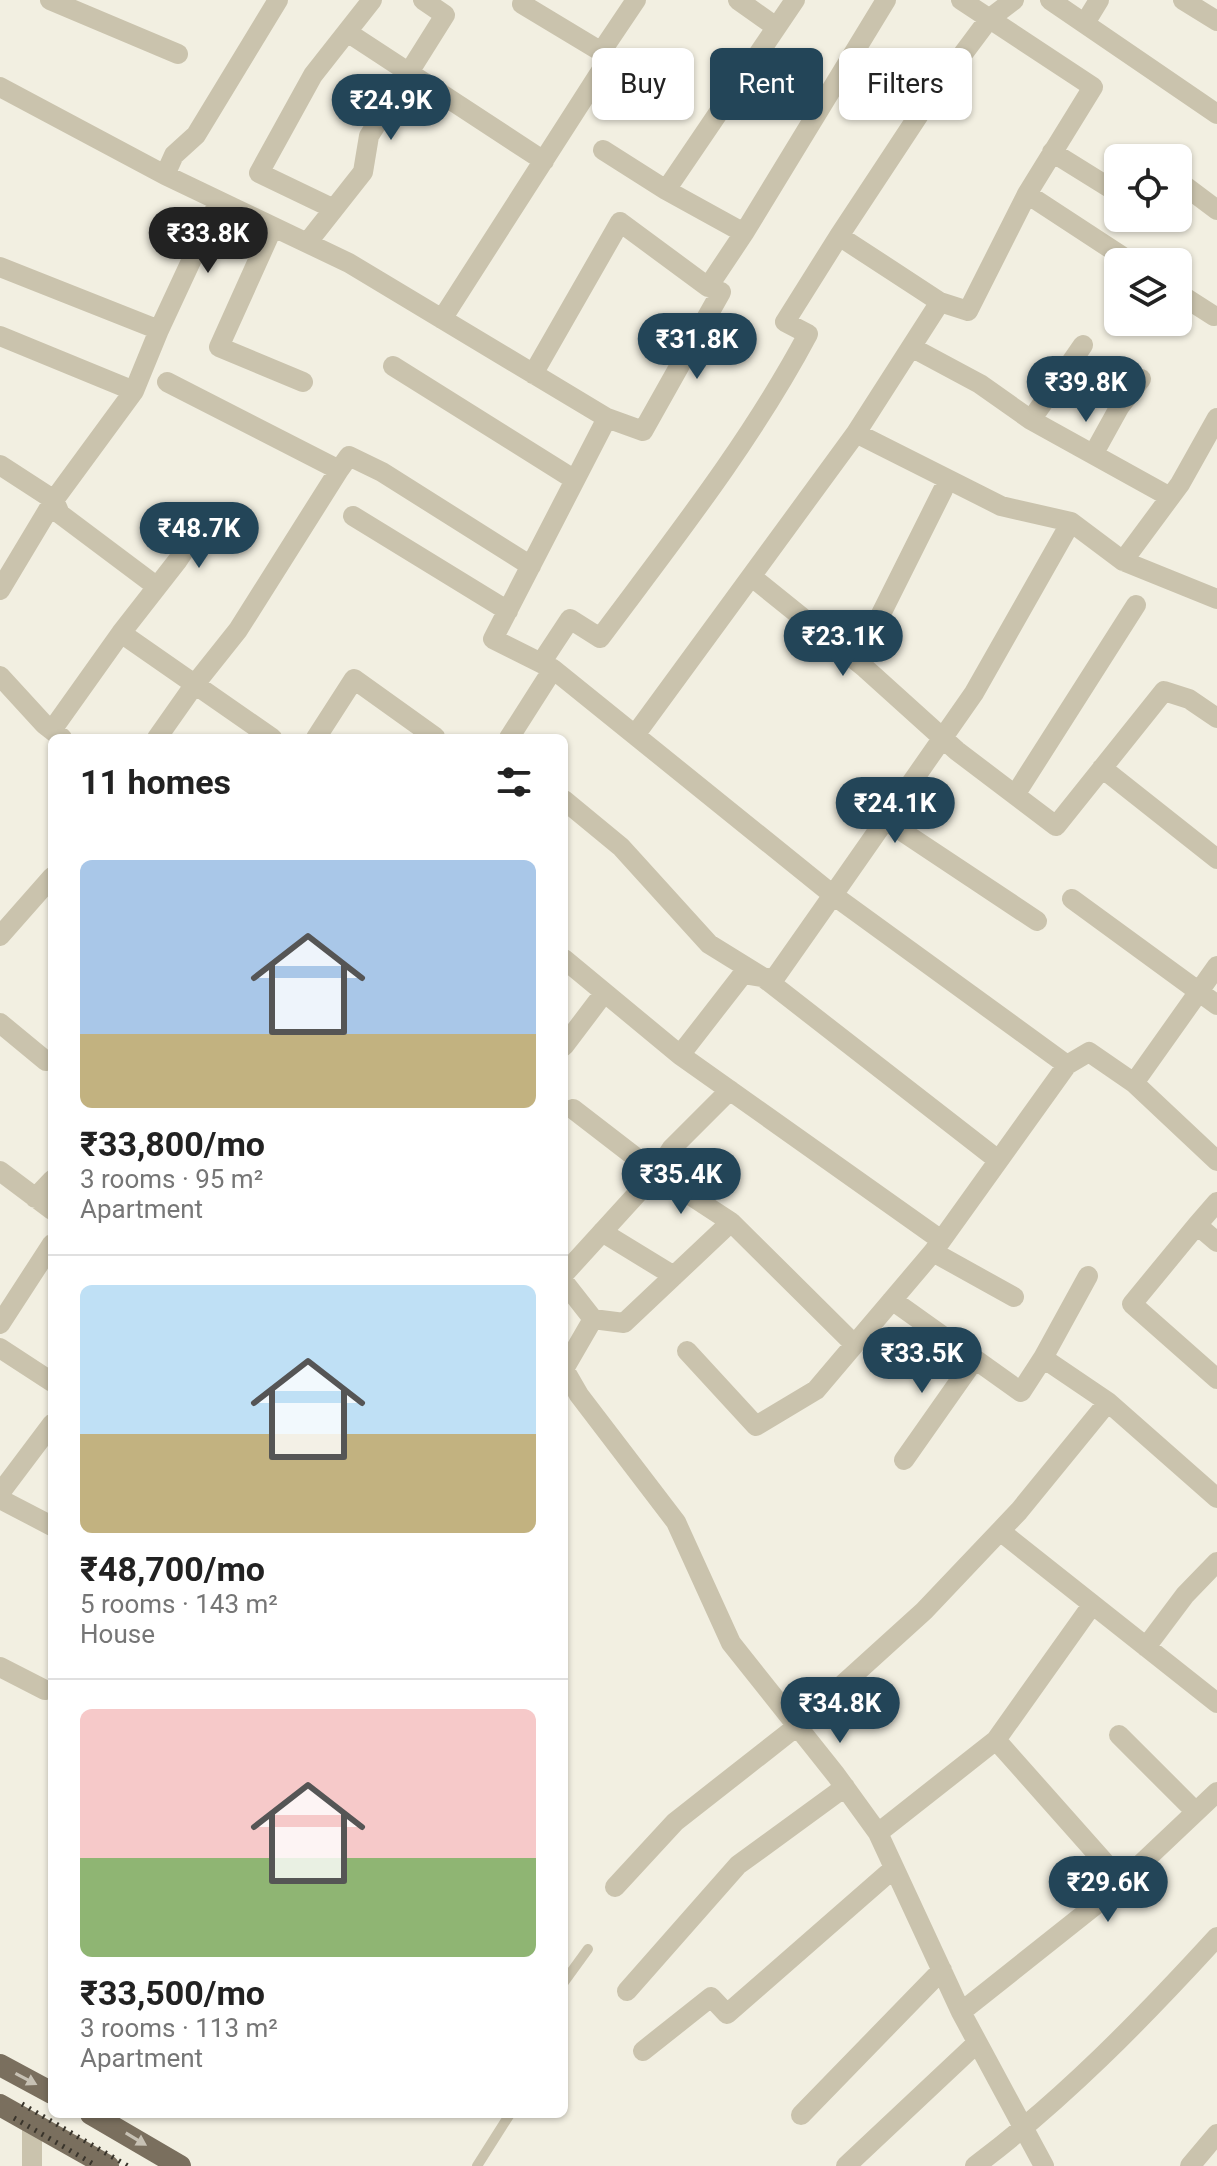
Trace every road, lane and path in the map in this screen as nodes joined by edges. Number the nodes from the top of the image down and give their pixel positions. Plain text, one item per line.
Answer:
1 (50, 0) edge
2 (278, 0) edge
3 (372, 0) edge
4 (423, 0) edge
5 (525, 0) edge
6 (636, 0) edge
7 (738, 0) edge
8 (795, 0) edge
9 (886, 0) edge
10 (961, 0) edge
11 (1014, 0) edge
12 (1050, 0) edge
13 (1099, 0) edge
14 (1186, 1) edge
15 (989, 19) junction
16 (1217, 21) edge
17 (1085, 23) junction
18 (776, 27) junction
19 (347, 32) junction
20 (594, 48) edge
21 (604, 48) edge
22 (178, 54) dead end
23 (409, 72) junction
24 (592, 85) edge
25 (0, 87) edge
26 (1217, 114) edge
27 (603, 150) dead end
28 (1052, 152) junction
29 (544, 161) junction
30 (165, 175) junction
31 (1104, 184) edge
32 (666, 190) junction
33 (1192, 191) edge
34 (1027, 194) junction
35 (219, 201) junction
36 (334, 209) junction
37 (1217, 210) edge
38 (273, 227) junction
39 (744, 233) junction
40 (839, 236) junction
41 (307, 243) junction
42 (1110, 248) edge
43 (0, 267) edge
44 (708, 287) junction
45 (940, 302) junction
46 (1192, 302) edge
47 (1214, 316) dead end
48 (442, 319) junction
49 (159, 330) junction
50 (0, 336) edge
51 (1083, 345) dead end
52 (911, 347) junction
53 (393, 366) dead end
54 (533, 374) junction
55 (1141, 379) dead end
56 (167, 382) dead end
57 (303, 382) dead end
58 (134, 391) junction
59 (607, 418) junction
60 (1217, 418) edge
61 (1031, 420) junction
62 (856, 433) junction
63 (1094, 453) junction
64 (0, 465) edge
65 (339, 470) junction
66 (575, 480) junction
67 (943, 490) dead end
68 (1170, 497) junction
69 (54, 500) junction
70 (353, 516) dead end
71 (1071, 522) junction
72 (202, 524) dead end
73 (1123, 561) junction
74 (531, 566) junction
75 (752, 577) junction
76 (156, 586) junction
77 (0, 590) edge
78 (1217, 599) edge
79 (1136, 605) dead end
80 (508, 611) junction
81 (121, 633) junction
82 (846, 653) junction
83 (547, 666) junction
84 (0, 676) edge
85 (195, 684) junction
86 (1217, 718) edge
87 (57, 734) edge
88 (160, 734) edge
89 (266, 734) edge
90 (319, 734) edge
91 (431, 734) edge
92 (511, 734) edge
93 (635, 735) junction
94 (943, 738) junction
95 (1102, 768) junction
96 (1015, 795) junction
97 (568, 803) edge
98 (885, 820) junction
99 (1217, 859) edge
100 (48, 882) edge
101 (833, 895) junction
102 (1072, 899) dead end
103 (1037, 921) dead end
104 (0, 936) edge
105 (568, 962) edge
106 (1217, 966) edge
107 (764, 978) junction
108 (1199, 991) junction
109 (598, 1001) dead end
110 (1217, 1005) edge
111 (0, 1023) edge
112 (568, 1041) edge
113 (680, 1055) junction
114 (46, 1061) dead end
115 (1067, 1065) junction
116 (1134, 1083) junction
117 (730, 1090) junction
118 (573, 1109) dead end
119 (998, 1160) junction
120 (1217, 1161) edge
121 (0, 1171) edge
122 (656, 1173) junction
123 (48, 1184) edge
124 (35, 1198) junction
125 (1217, 1202) edge
126 (48, 1207) edge
127 (731, 1222) junction
128 (1197, 1225) junction
129 (602, 1232) junction
130 (1217, 1242) edge
131 (937, 1246) junction
132 (48, 1250) edge
133 (568, 1270) edge
134 (674, 1276) junction
135 (1088, 1276) dead end
136 (568, 1287) edge
137 (1014, 1297) dead end
138 (892, 1300) junction
139 (593, 1319) junction
140 (0, 1324) edge
141 (854, 1344) junction
142 (0, 1348) edge
143 (687, 1351) dead end
144 (1043, 1358) junction
145 (975, 1359) junction
146 (568, 1362) edge
147 (568, 1376) edge
148 (48, 1379) edge
149 (1217, 1379) edge
150 (1108, 1402) junction
151 (48, 1430) edge
152 (904, 1460) dead end
153 (0, 1496) edge
154 (1217, 1498) edge
155 (48, 1524) edge
156 (1000, 1531) junction
157 (1217, 1562) edge
158 (1092, 1605) junction
159 (1146, 1647) junction
160 (0, 1667) edge
161 (45, 1690) dead end
162 (1217, 1703) edge
163 (796, 1727) junction
164 (1119, 1735) dead end
165 (996, 1740) junction
166 (845, 1787) junction
167 (1217, 1792) edge
168 (1196, 1812) junction
169 (878, 1833) junction
170 (893, 1869) junction
171 (1122, 1882) junction
172 (615, 1887) dead end
173 (1217, 1937) edge
174 (588, 1949) dead end
175 (942, 1970) junction
176 (568, 1976) edge
177 (627, 1991) dead end
178 (961, 2012) junction
179 (977, 2043) junction
180 (643, 2051) dead end
181 (0, 2065) edge
182 (48, 2091) edge
183 (0, 2105) edge
184 (801, 2115) dead end
185 (98, 2118) edge
186 (507, 2118) edge
187 (32, 2123) junction
188 (1024, 2129) junction
189 (1217, 2134) edge
190 (32, 2166) edge
191 (108, 2166) edge
192 (180, 2166) edge
193 (477, 2166) edge
194 (846, 2166) edge
195 (975, 2166) edge
196 (1044, 2166) edge
197 (1190, 2166) edge

1 - 22 street
2 - 30 street
3 - 19 street
4 - 23 street
5 - 20 street
6 - 21 street
7 - 18 street
8 - 18 street
9 - 39 street
10 - 15 street
11 - 15 street
12 - 17 street
13 - 17 street
14 - 16 street
15 - 28 street
15 - 40 street
17 - 26 street
18 - 32 street
19 - 23 street
19 - 36 street
23 - 29 street
23 - 36 street
24 - 29 street
25 - 30 street
27 - 32 street
28 - 31 street
28 - 34 street
29 - 48 street
30 - 35 street
32 - 39 street
33 - 37 street
34 - 42 street
34 - 45 street
35 - 38 street
35 - 49 street
36 - 41 street
38 - 41 street
38 - 57 street
39 - 44 street
40 - 45 street
40 - 83 street
41 - 48 street
43 - 49 street
44 - 54 street
44 - 59 street
45 - 52 street
46 - 47 street
48 - 54 street
49 - 58 street
50 - 58 street
51 - 61 street
52 - 61 street
52 - 62 street
53 - 66 street
54 - 59 street
55 - 63 street
56 - 65 street
58 - 69 street
59 - 66 street
60 - 68 street
61 - 63 street
62 - 71 street
62 - 75 street
63 - 68 street
64 - 69 street
65 - 74 street
65 - 85 street
66 - 74 street
67 - 82 street
68 - 73 street
69 - 76 street
69 - 77 street
70 - 80 street
71 - 73 street
71 - 94 street
72 - 76 street
73 - 78 street
74 - 80 street
75 - 82 street
75 - 93 street
76 - 81 street
79 - 96 street
80 - 83 street
81 - 85 street
81 - 87 street
82 - 94 street
83 - 92 street
83 - 93 street
84 - 87 street
85 - 88 street
85 - 89 street
86 - 95 street
90 - 91 street
93 - 101 street
94 - 96 street
94 - 98 street
95 - 96 street
95 - 99 street
97 - 107 street
98 - 101 street
98 - 103 street
100 - 104 street
101 - 107 street
101 - 115 street
102 - 108 street
105 - 113 street
106 - 108 street
107 - 113 street
107 - 119 street
108 - 110 street
108 - 116 street
109 - 112 street
111 - 114 street
113 - 117 street
115 - 116 street
115 - 119 street
116 - 120 street
117 - 122 street
117 - 131 street
118 - 122 street
119 - 131 street
121 - 124 street
122 - 127 street
122 - 129 street
123 - 124 street
124 - 126 street
125 - 128 street
127 - 134 street
127 - 141 street
128 - 130 street
128 - 149 street
129 - 133 street
129 - 134 street
131 - 137 street
131 - 138 street
132 - 140 street
134 - 139 street
135 - 144 street
136 - 139 street
138 - 141 street
138 - 145 street
139 - 146 street
141 - 143 street
142 - 148 street
144 - 145 street
144 - 150 street
145 - 152 street
147 - 163 street
150 - 154 street
150 - 156 street
151 - 153 street
153 - 155 street
156 - 158 street
156 - 163 street
157 - 159 street
158 - 159 street
158 - 165 street
159 - 162 street
160 - 161 street
163 - 166 street
163 - 172 street
164 - 168 street
165 - 169 street
165 - 171 street
166 - 169 street
166 - 177 street
167 - 168 street
168 - 171 street
169 - 170 street
170 - 175 street
170 - 180 street
171 - 178 street
173 - 188 street
174 - 176 lane
175 - 178 street
175 - 184 street
178 - 179 street
179 - 188 street
179 - 194 street
181 -> 182 main road
183 - 187 main road
185 -> 192 main road
186 - 193 lane
187 - 190 street
187 - 191 main road
188 - 195 street
188 - 196 street
189 - 197 street

